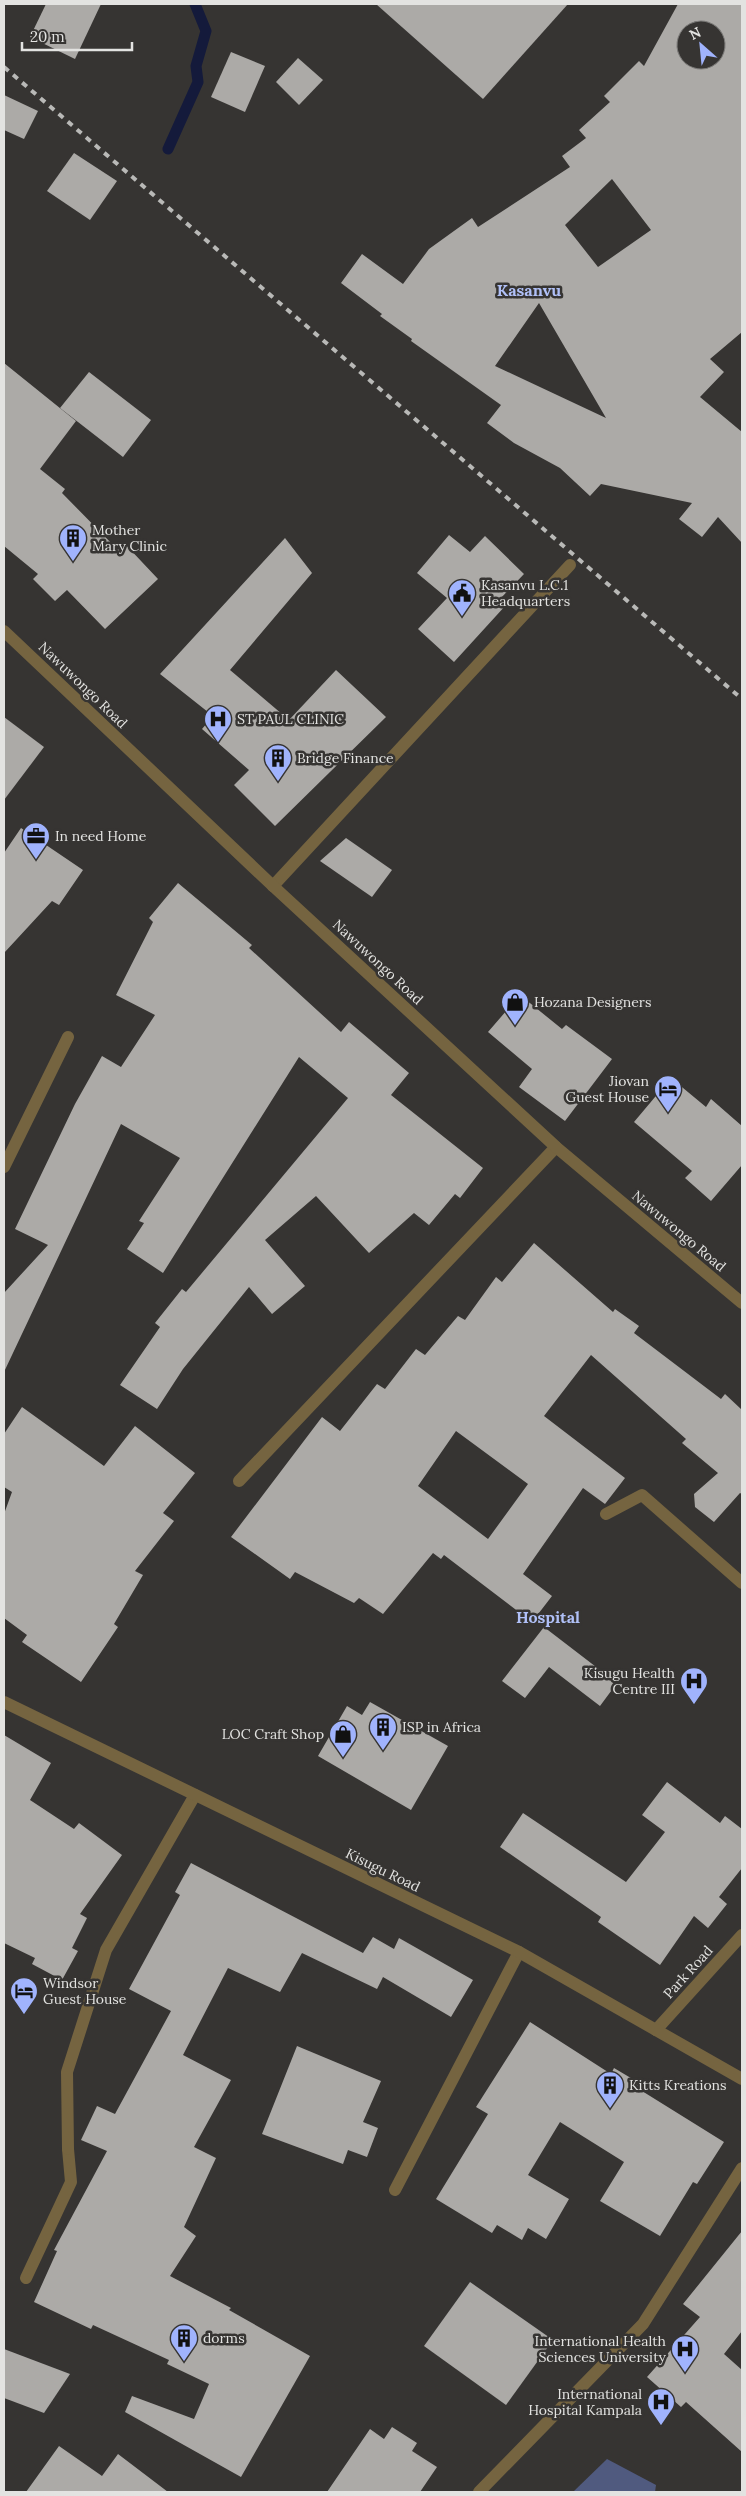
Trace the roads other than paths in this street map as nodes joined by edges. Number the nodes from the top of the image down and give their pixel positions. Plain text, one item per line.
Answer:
1 (570, 565) dead end
2 (4, 631) edge
3 (274, 886) junction
4 (68, 1036) dead end
5 (556, 1147) junction
6 (4, 1167) edge
7 (742, 1303) edge
8 (239, 1481) dead end
9 (606, 1514) dead end
10 (742, 1583) edge
11 (4, 1702) edge
12 (195, 1796) junction
13 (742, 1935) edge
14 (519, 1952) junction
15 (656, 2030) junction
16 (742, 2079) edge
17 (742, 2168) edge
18 (395, 2190) dead end
19 (26, 2278) dead end
20 (479, 2492) edge

1 - 3 street
2 - 3 street, Nawuwongo Road
3 - 5 street, Nawuwongo Road
4 - 6 street
5 - 7 street, Nawuwongo Road
5 - 8 street
9 - 10 street
11 - 12 street, Kisugu Road
12 - 14 street, Kisugu Road
12 - 19 street
13 - 15 street, Park Road
14 - 15 street, Kisugu Road
14 - 18 street
15 - 16 street, Kisugu Road
17 - 20 street

